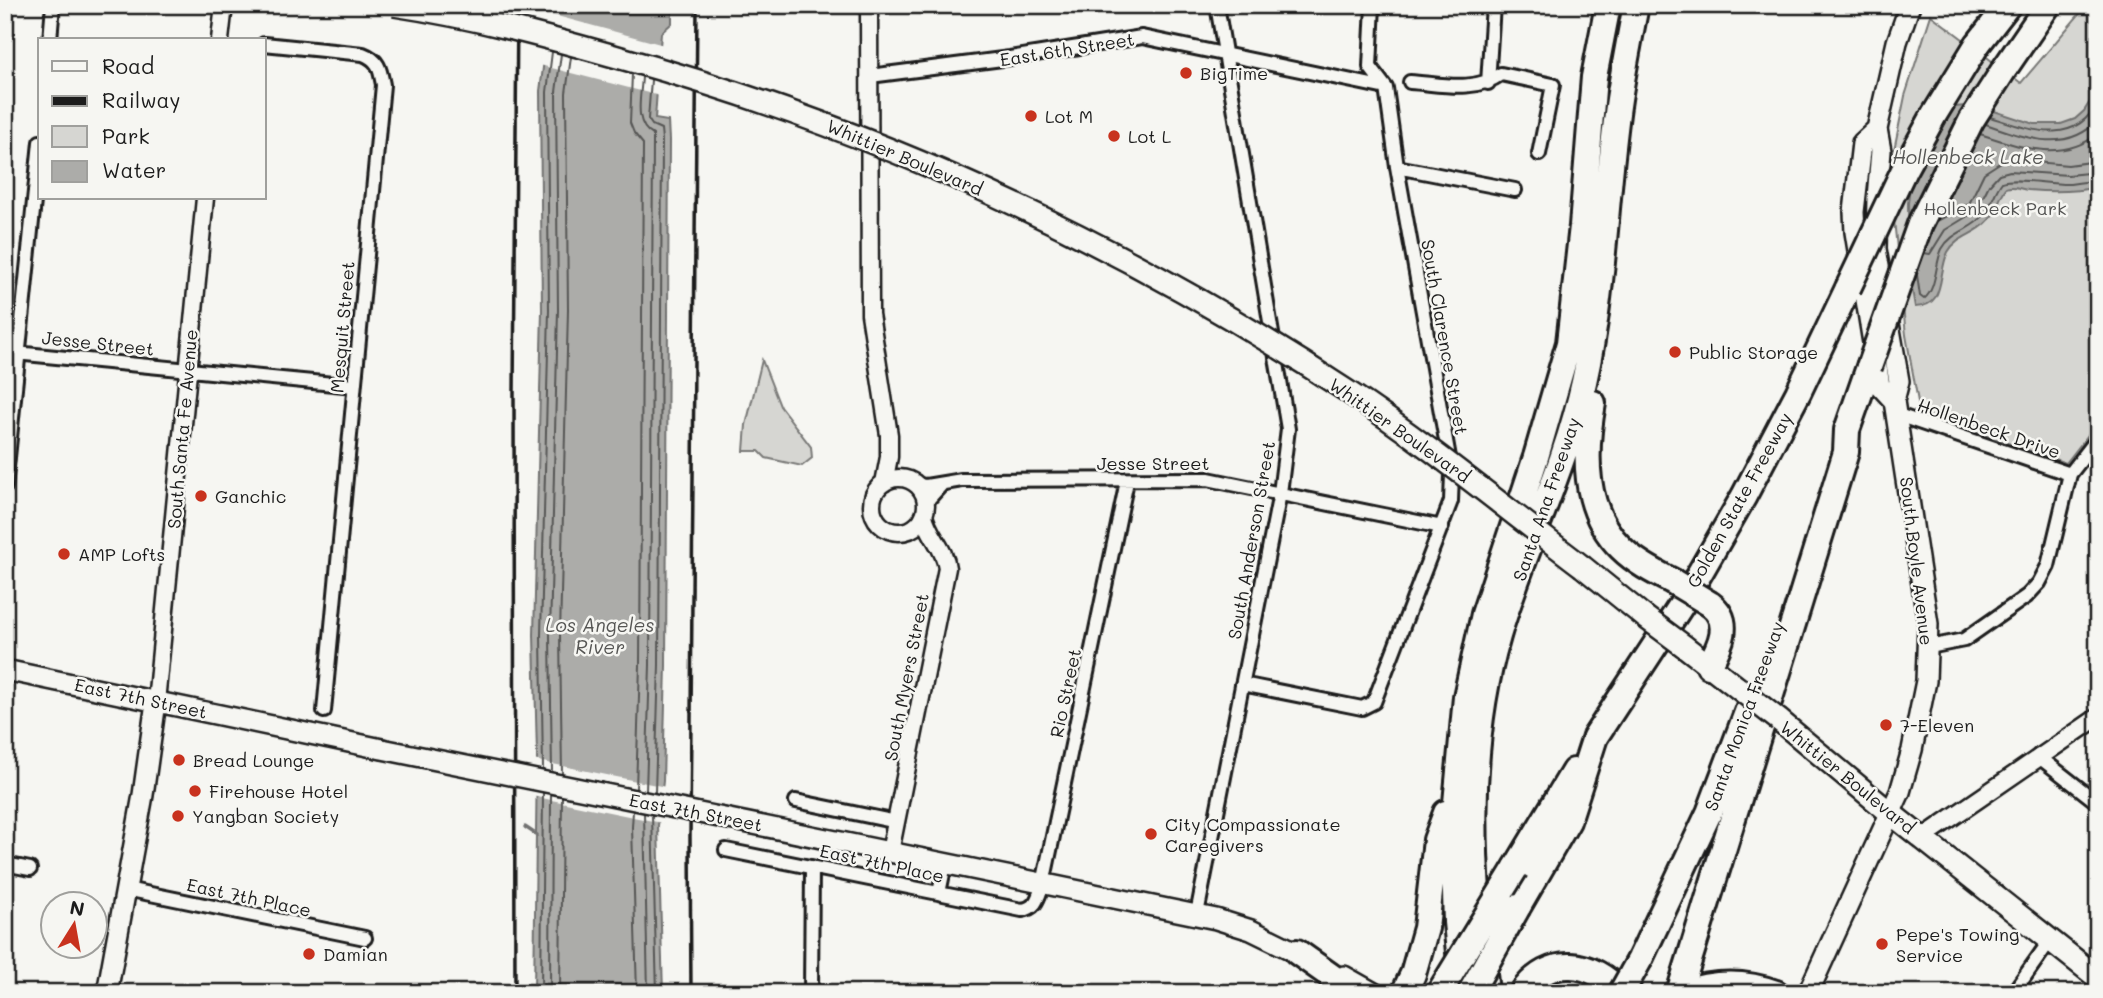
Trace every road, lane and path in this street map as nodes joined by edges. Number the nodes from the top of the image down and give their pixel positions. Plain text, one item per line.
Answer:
1 (53, 5) edge
2 (224, 5) edge
3 (394, 5) edge
4 (869, 5) edge
5 (1217, 5) edge
6 (1373, 5) edge
7 (1493, 5) edge
8 (1608, 5) edge
9 (1636, 5) edge
10 (1910, 5) edge
11 (2008, 5) edge
12 (2048, 5) edge
13 (50, 38) edge
14 (224, 38) edge
15 (266, 44) edge
16 (1224, 52) junction
17 (870, 76) junction
18 (1410, 82) dead end
19 (1488, 83) junction
20 (1386, 88) junction
21 (1539, 154) dead end
22 (38, 162) edge
23 (1397, 167) junction
24 (1515, 190) dead end
25 (205, 200) edge
26 (1596, 320) junction
27 (5, 352) edge
28 (19, 353) junction
29 (187, 369) junction
30 (354, 386) junction
31 (1896, 408) junction
32 (1847, 430) junction
33 (2098, 438) edge
34 (890, 457) junction
35 (2070, 474) junction
36 (1127, 481) junction
37 (912, 482) junction
38 (884, 483) junction
39 (943, 483) junction
40 (5, 487) edge
41 (1280, 493) junction
42 (925, 508) junction
43 (1442, 527) junction
44 (908, 530) junction
45 (936, 542) junction
46 (1929, 647) junction
47 (1709, 666) junction
48 (5, 670) edge
49 (1242, 684) junction
50 (156, 702) junction
51 (324, 711) dead end
52 (2098, 717) edge
53 (1595, 737) junction
54 (2038, 756) junction
55 (1458, 783) junction
56 (796, 801) dead end
57 (2098, 803) edge
58 (1889, 812) junction
59 (897, 822) junction
60 (1922, 838) junction
61 (726, 850) dead end
62 (890, 852) junction
63 (5, 864) edge
64 (945, 864) junction
65 (812, 867) junction
66 (30, 869) dead end
67 (1043, 884) junction
68 (126, 889) junction
69 (939, 893) junction
70 (1031, 909) joint
71 (1197, 914) junction
72 (365, 938) dead end
73 (2051, 939) junction
74 (1297, 952) junction
75 (2098, 978) edge
76 (107, 993) edge
77 (811, 993) edge
78 (1355, 993) edge
79 (1374, 993) edge
80 (1404, 993) edge
81 (1439, 993) edge
82 (1463, 993) edge
83 (1470, 993) edge
84 (1486, 993) edge
85 (1522, 993) edge
86 (1621, 993) edge
87 (1680, 993) edge
88 (1776, 993) edge
89 (1808, 993) edge
90 (2012, 993) edge

1 - 13 street
2 - 14 street
3 - 47 main road, Whittier Boulevard, bridge
4 - 17 street
5 - 16 street, South Anderson Street
6 - 20 street, South Clarence Street
7 - 19 street
8 - 55 highway, Santa Ana Freeway
9 - 26 highway, Santa Ana Freeway
10 - 31 main road, South Boyle Avenue
11 - 53 highway, Golden State Freeway, bridge
12 - 32 highway, bridge
15 - 30 street, Mesquit Street
16 - 17 street, East 6th Street
16 - 20 street, East 6th Street
16 - 41 street, South Anderson Street
17 - 34 street
18 - 19 street
19 - 21 street
20 - 23 street, South Clarence Street
22 - 28 street
23 - 24 street
23 - 43 street, South Clarence Street
25 - 29 street, South Santa Fe Avenue
26 - 47 highway, bridge
26 - 84 highway, Santa Ana Freeway
27 - 28 street, Jesse Street
28 - 29 street, Jesse Street
28 - 40 street
29 - 30 street, Jesse Street
29 - 50 street, South Santa Fe Avenue
30 - 51 street, Mesquit Street
31 - 35 street, Hollenbeck Drive
31 - 46 main road, South Boyle Avenue
32 - 86 highway, Santa Monica Freeway, bridge
32 - 87 highway
33 - 35 street
34 - 37 street
34 - 38 street
35 - 46 street
36 - 39 street, Jesse Street
36 - 41 street, Jesse Street
36 - 67 street, Rio Street
37 - 38 street
37 - 39 street, Jesse Street
37 - 42 street
38 - 44 street
39 - 42 street
41 - 43 street, Jesse Street
41 - 49 street, South Anderson Street
42 - 44 street
42 - 45 street, South Myers Street
43 - 49 street, South Clarence Street
44 - 45 street
45 - 59 street, South Myers Street
46 - 58 main road, South Boyle Avenue
47 - 58 main road, Whittier Boulevard, bridge
48 - 50 main road, East 7th Street
49 - 71 street, South Anderson Street
50 - 62 main road, East 7th Street, bridge
50 - 68 main road, South Santa Fe Avenue
52 - 54 street
53 - 81 highway, bridge
53 - 83 highway, Golden State Freeway, bridge
54 - 57 street
54 - 60 street
55 - 80 highway
55 - 82 highway, Santa Ana Freeway
56 - 59 street
58 - 60 main road, Whittier Boulevard
58 - 89 main road, South Boyle Avenue
59 - 62 street, South Myers Street
60 - 73 main road, Whittier Boulevard
61 - 65 street, East 7th Place
62 - 64 main road, East 7th Street
63 - 66 street
64 - 67 main road, East 7th Street
64 - 69 street
65 - 69 street, East 7th Place
65 - 77 street
67 - 70 street, Rio Street
67 - 71 main road, East 7th Street
68 - 72 street, East 7th Place
68 - 76 main road, South Santa Fe Avenue
69 - 70 street, East 7th Place
71 - 74 main road, East 7th Street
73 - 75 main road, Whittier Boulevard
73 - 90 street
74 - 78 highway
74 - 79 main road, East 7th Street
85 - 86 highway
87 - 88 highway

